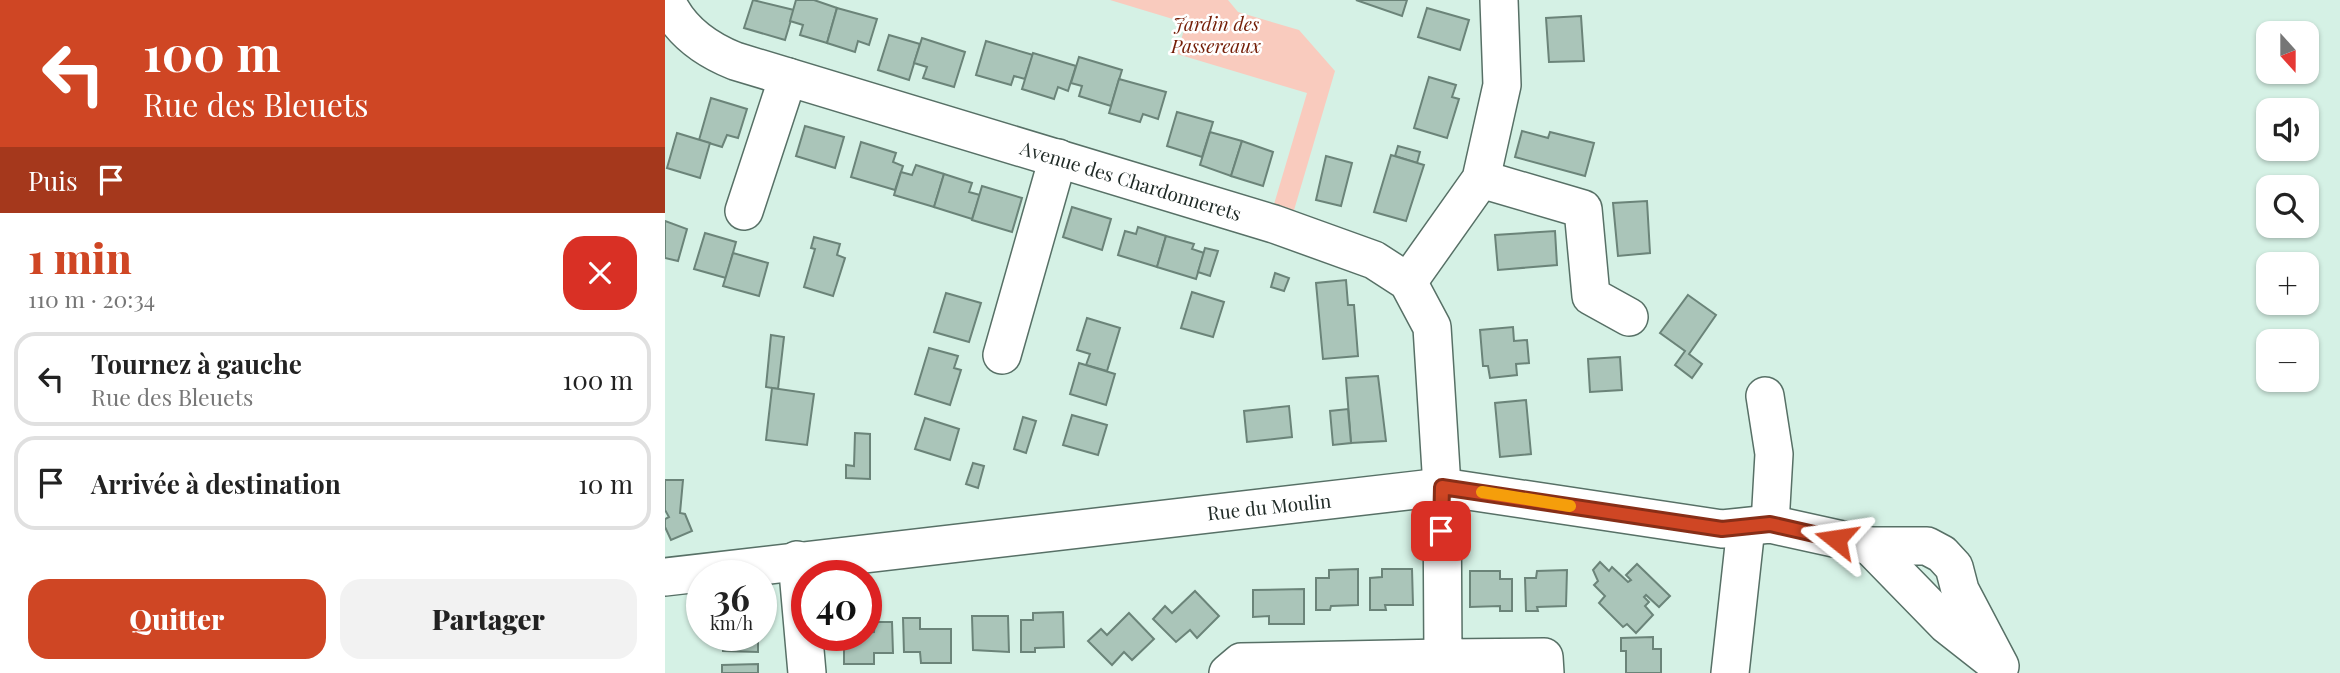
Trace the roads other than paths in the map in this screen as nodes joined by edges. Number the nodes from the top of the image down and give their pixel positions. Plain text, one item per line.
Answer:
1 (666, 0) edge
2 (1499, 0) edge
3 (788, 77) junction
4 (1058, 158) junction
5 (1481, 178) junction
6 (744, 211) dead end
7 (1408, 282) junction
8 (1629, 317) dead end
9 (1002, 355) dead end
10 (1765, 396) dead end
11 (1442, 487) junction
12 (1758, 526) junction
13 (797, 560) edge
14 (791, 561) edge
15 (665, 577) edge
16 (805, 651) edge
17 (1443, 658) junction
18 (2003, 670) edge
19 (807, 673) edge
20 (1228, 673) edge
21 (1545, 673) edge
22 (1731, 673) edge

1 - 3 street, Avenue des Chardonnerets
2 - 5 street
3 - 4 street, Avenue des Chardonnerets
3 - 6 street
4 - 7 street, Avenue des Chardonnerets
4 - 9 street
5 - 7 street
5 - 8 street
7 - 11 street, Avenue des Chardonnerets
10 - 12 street
11 - 12 street, Rue du Moulin
11 - 13 street, Rue du Moulin
11 - 17 street, Avenue des Chardonnerets
12 - 18 street, Rue du Moulin
12 - 22 street
14 - 15 street, Rue du Moulin
16 - 19 street
17 - 20 street
17 - 21 street

